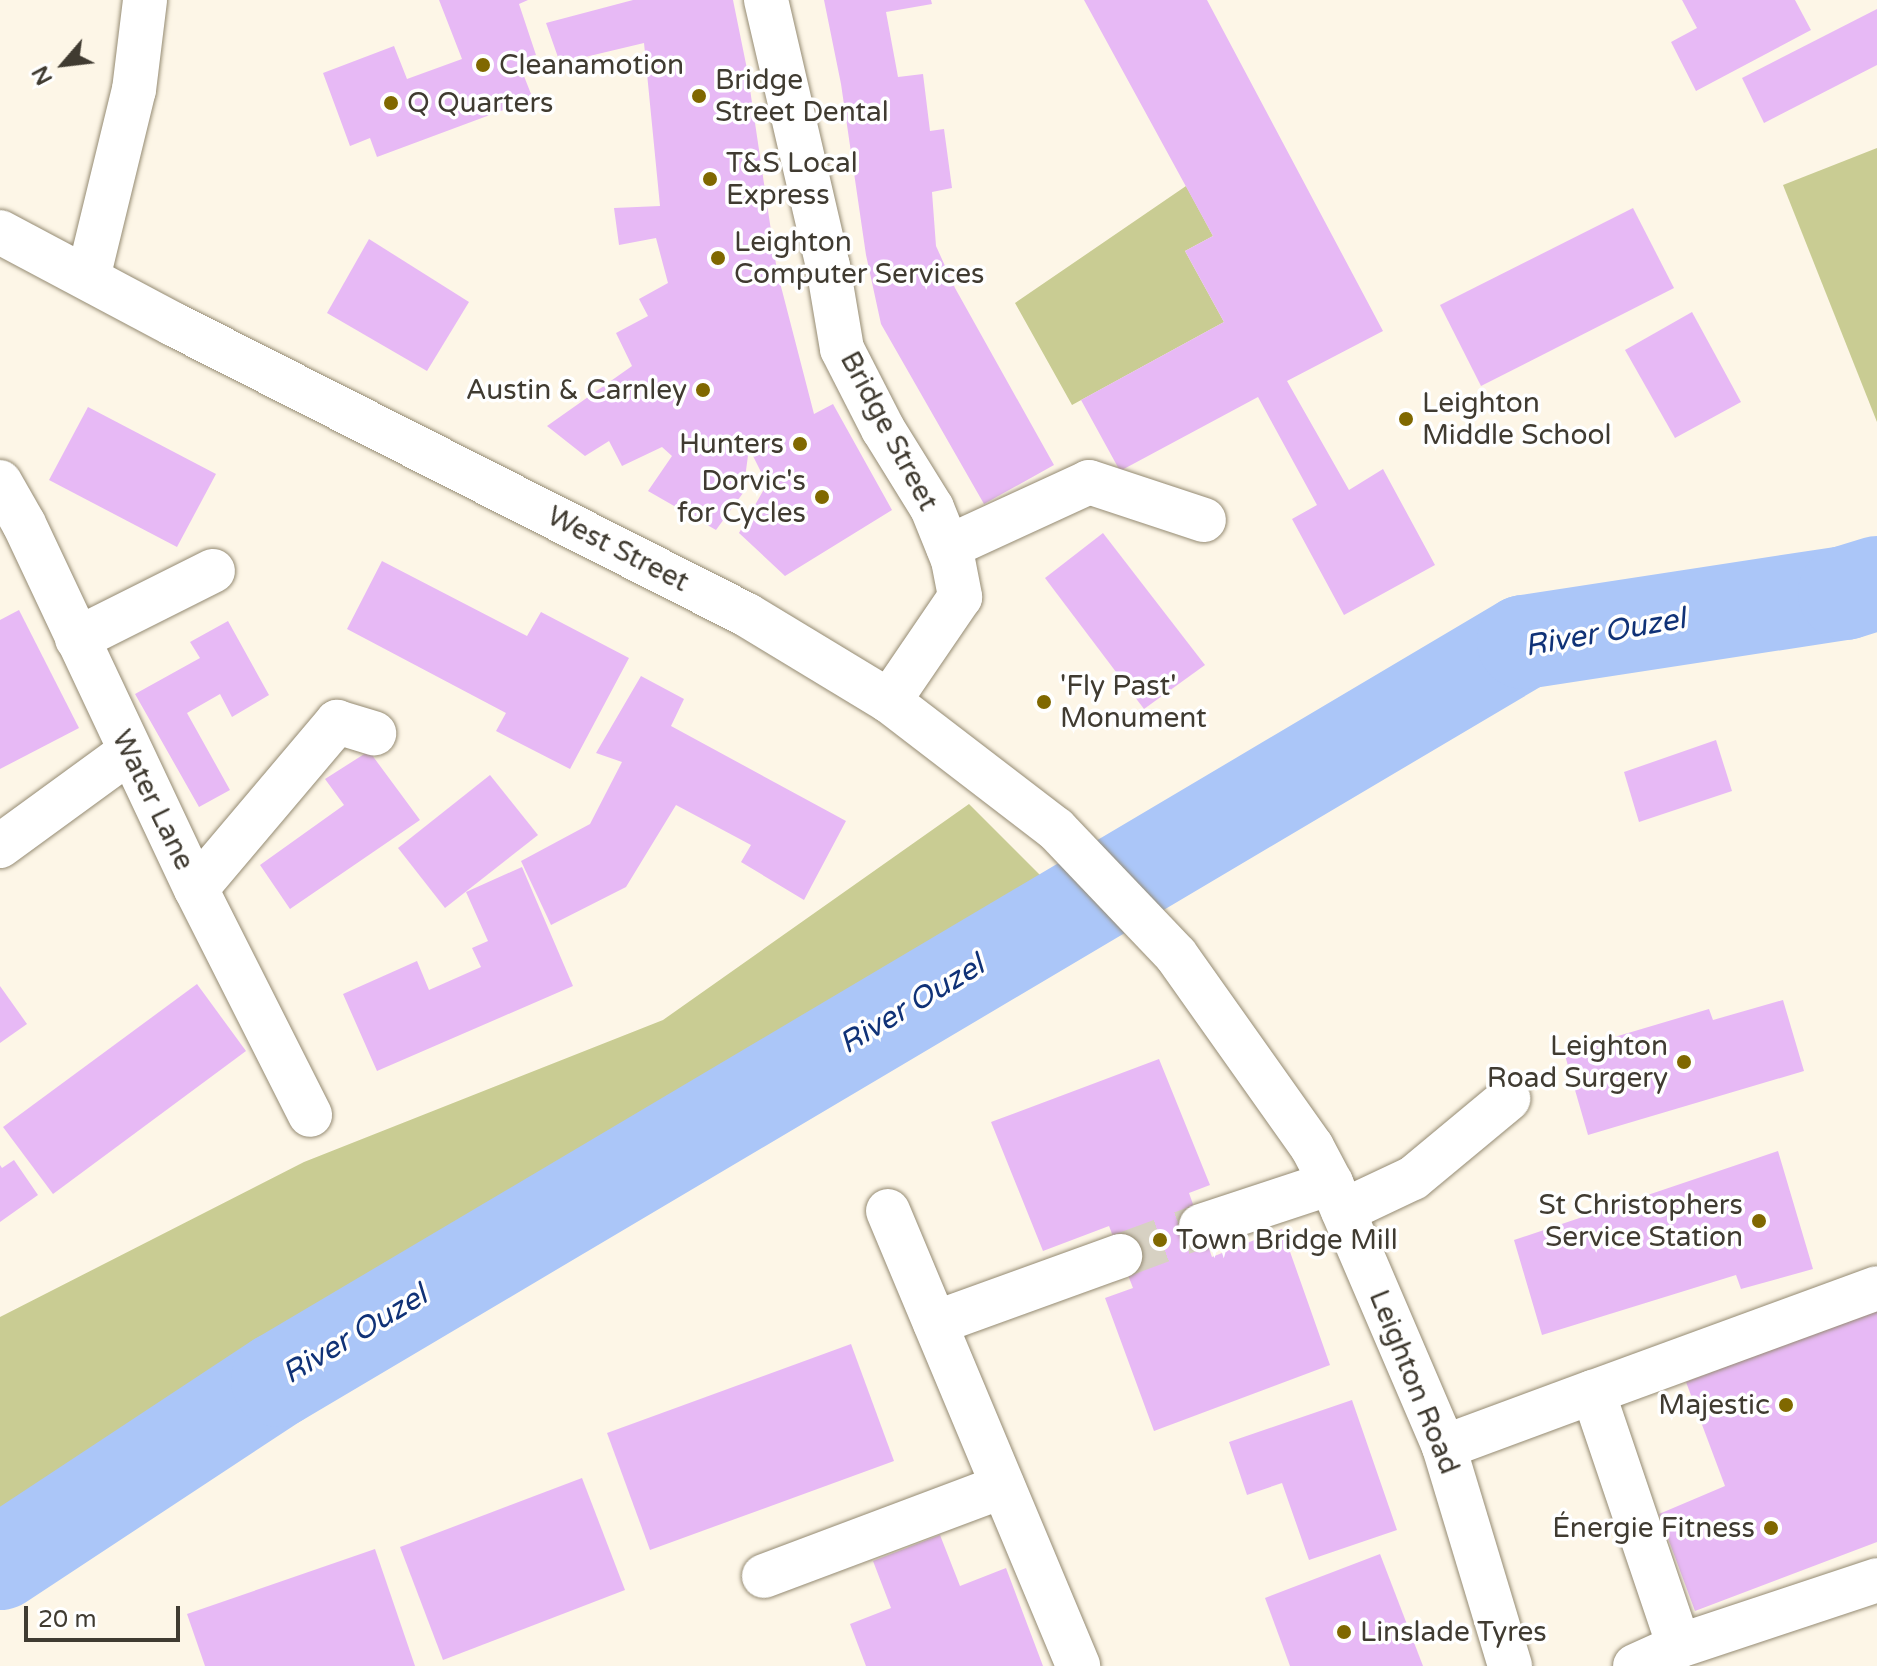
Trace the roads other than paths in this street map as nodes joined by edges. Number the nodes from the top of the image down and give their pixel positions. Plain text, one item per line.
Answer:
1 (145, 0) edge
2 (766, 0) edge
3 (0, 232) edge
4 (88, 278) junction
5 (0, 482) edge
6 (1204, 520) dead end
7 (948, 547) junction
8 (213, 571) dead end
9 (77, 639) junction
10 (889, 701) junction
11 (374, 733) dead end
12 (129, 752) junction
13 (0, 846) edge
14 (196, 889) junction
15 (1176, 955) joint
16 (1508, 1099) dead end
17 (310, 1115) dead end
18 (1337, 1197) junction
19 (888, 1211) dead end
20 (1201, 1226) tunnel mouth
21 (1120, 1256) tunnel mouth
22 (1877, 1288) edge
23 (935, 1323) junction
24 (1593, 1392) junction
25 (1444, 1447) junction
26 (1003, 1486) junction
27 (764, 1576) dead end
28 (1877, 1580) edge
29 (1679, 1646) junction
30 (1078, 1666) edge
31 (1510, 1666) edge
32 (1635, 1666) edge

1 - 4 street
2 - 7 street, Bridge Street
3 - 4 street, West Street
4 - 10 street, West Street
5 - 9 street, Water Lane
6 - 7 street
7 - 10 street, Bridge Street
8 - 9 street
9 - 12 street, Water Lane
10 - 15 street, West Street
11 - 14 street
12 - 13 street
12 - 14 street, Water Lane
14 - 17 street, Water Lane
15 - 18 street, Leighton Road
16 - 18 street
18 - 20 street
18 - 25 street, Leighton Road
19 - 23 street
21 - 23 street
22 - 24 street
23 - 26 street
24 - 25 street
24 - 29 street
25 - 31 street, Leighton Road
26 - 27 street
26 - 30 street
28 - 29 street
29 - 32 street

